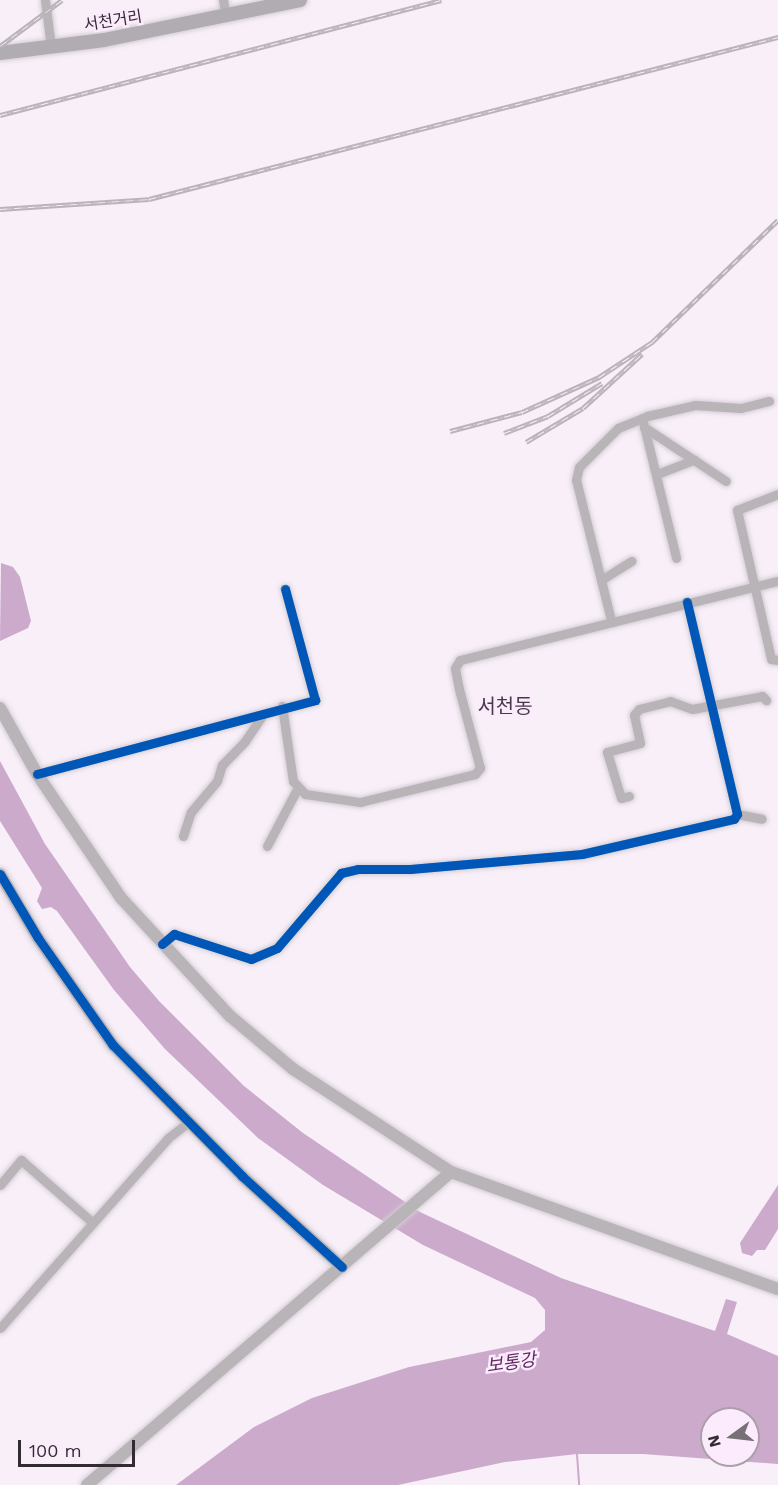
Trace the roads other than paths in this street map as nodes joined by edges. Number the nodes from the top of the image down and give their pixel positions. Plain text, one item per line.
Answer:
1 (45, 0) edge
2 (222, 0) edge
3 (300, 0) edge
4 (226, 17) junction
5 (51, 47) junction
6 (0, 53) edge
7 (769, 401) dead end
8 (643, 423) junction
9 (694, 460) junction
10 (657, 474) junction
11 (726, 481) dead end
12 (778, 494) edge
13 (676, 558) dead end
14 (632, 561) dead end
15 (602, 580) junction
16 (778, 581) edge
17 (755, 587) junction
18 (285, 589) dead end
19 (687, 602) junction
20 (611, 620) junction
21 (778, 660) edge
22 (766, 700) dead end
23 (282, 706) junction
24 (711, 706) junction
25 (0, 708) edge
26 (263, 714) junction
27 (37, 774) junction
28 (297, 789) junction
29 (629, 796) dead end
30 (737, 814) junction
31 (762, 819) dead end
32 (183, 836) dead end
33 (267, 846) dead end
34 (0, 874) edge
35 (162, 944) junction
36 (187, 1123) junction
37 (451, 1172) junction
38 (0, 1185) edge
39 (93, 1222) junction
40 (346, 1263) junction
41 (778, 1289) edge
42 (0, 1328) edge
43 (87, 1485) edge

1 - 5 street
2 - 4 street
3 - 4 main road, 서천거리
4 - 5 main road, 서천거리
5 - 6 main road, 서천거리
7 - 8 street
8 - 9 street
8 - 10 street
8 - 15 street
9 - 10 street
9 - 11 street
10 - 13 street
12 - 17 street
14 - 15 street
15 - 20 street
16 - 17 street
17 - 19 street
17 - 21 street
18 - 23 street
19 - 20 street
19 - 24 street
20 - 28 street
22 - 24 street
23 - 26 street
23 - 28 street
24 - 29 street
24 - 30 street
25 - 27 main road
26 - 27 street
26 - 32 street
27 - 35 main road
28 - 33 street
30 - 31 street
30 - 35 street
34 - 36 main road
35 - 37 main road
36 - 39 street
36 - 40 main road
37 - 40 main road
37 - 41 main road
38 - 39 street
39 - 42 street
40 - 43 main road

